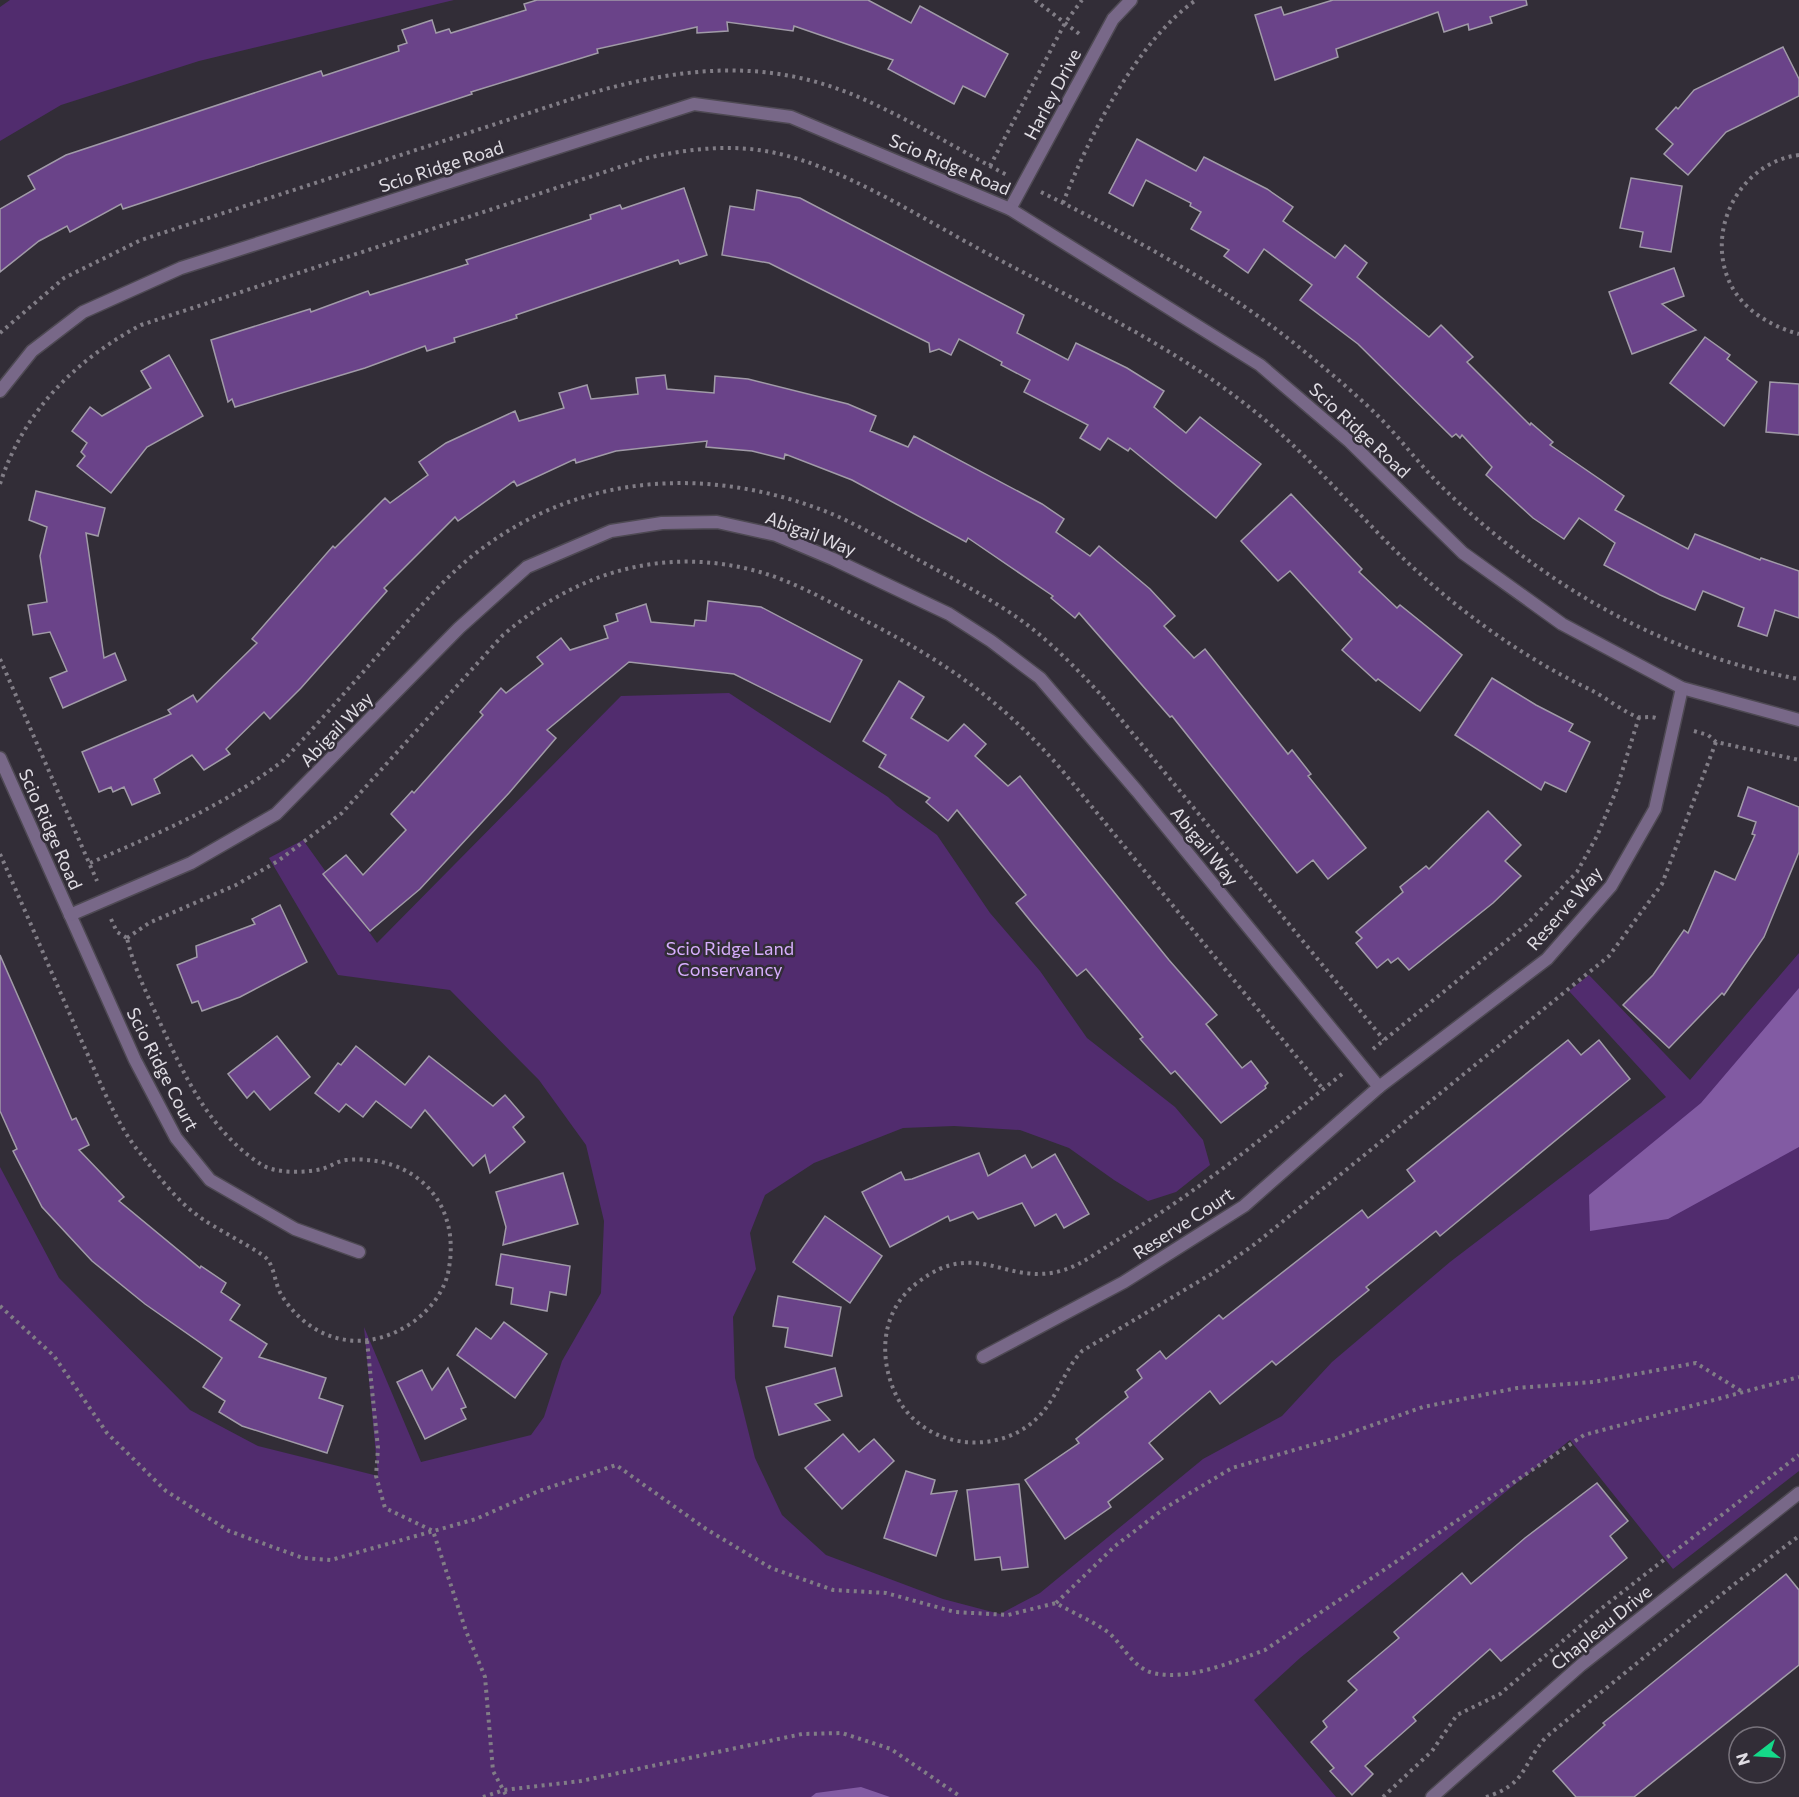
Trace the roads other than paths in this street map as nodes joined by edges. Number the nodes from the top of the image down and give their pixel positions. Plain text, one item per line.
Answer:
1 (1131, 0) edge
2 (1010, 209) junction
3 (0, 391) edge
4 (1682, 688) junction
5 (1799, 720) edge
6 (0, 758) edge
7 (70, 915) junction
8 (1379, 1087) junction
9 (359, 1251) dead end
10 (983, 1357) dead end
11 (1799, 1493) edge
12 (1432, 1797) edge

1 - 2 street, Harley Drive
2 - 3 street, Scio Ridge Road
2 - 4 street, Scio Ridge Road
4 - 5 street, Scio Ridge Road
4 - 8 street, Reserve Way
6 - 7 street, Scio Ridge Road
7 - 8 street, Abigail Way
7 - 9 street, Scio Ridge Court
8 - 10 street, Reserve Court
11 - 12 street, Chapleau Drive

